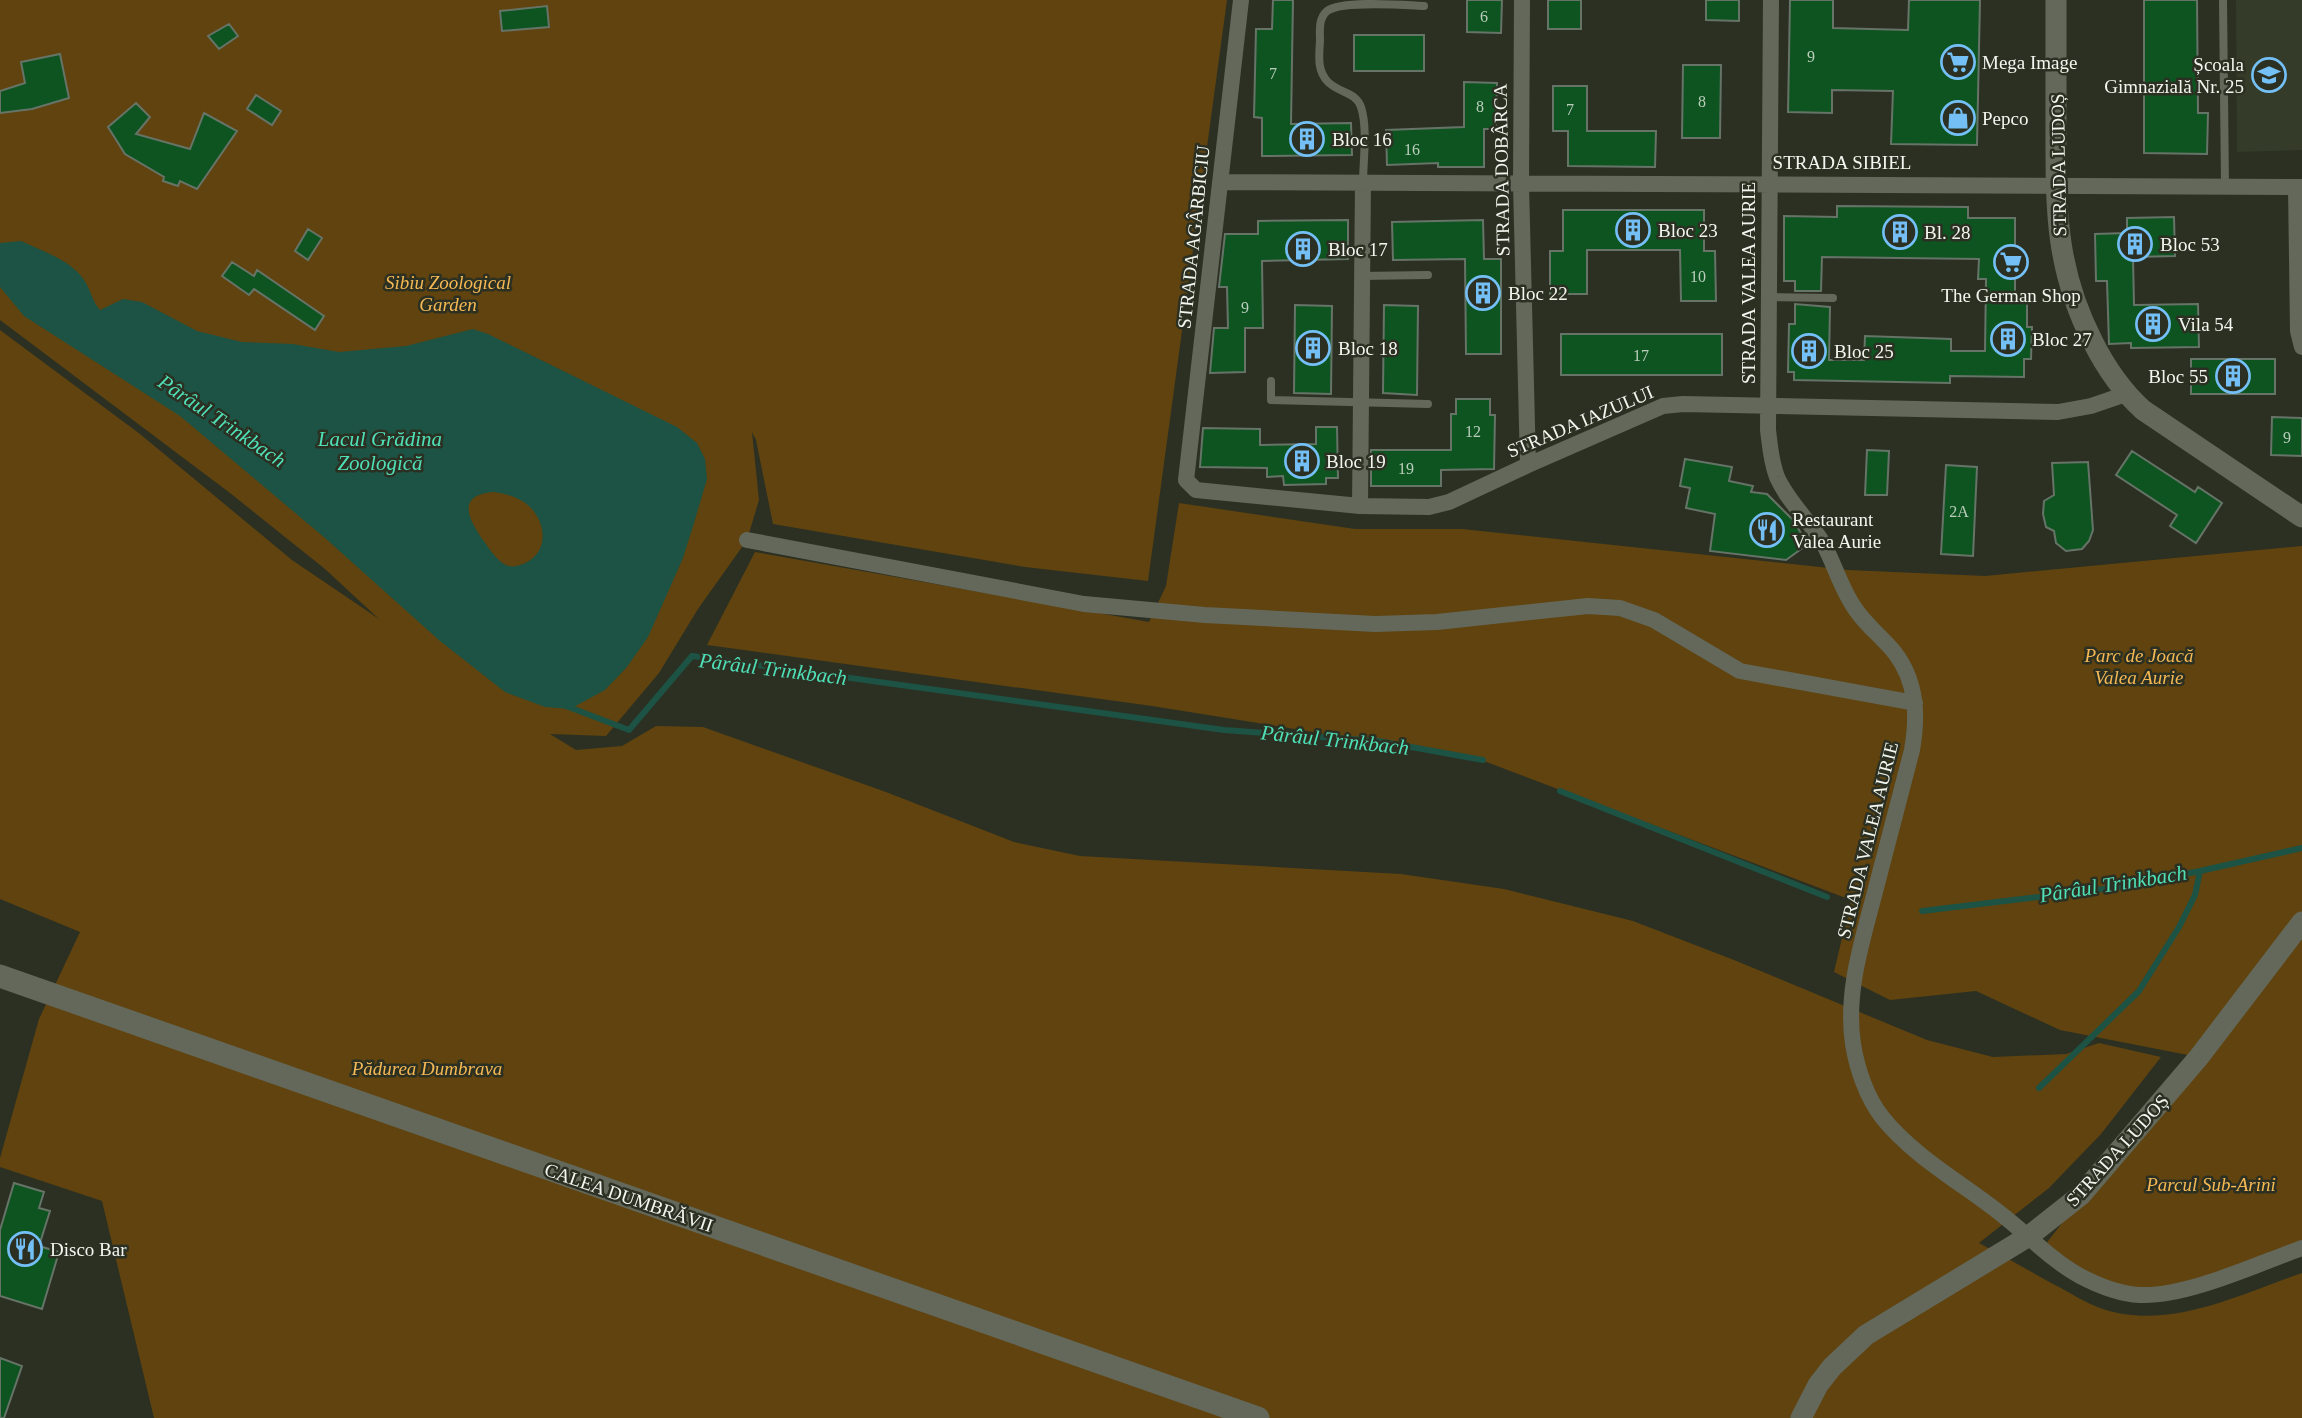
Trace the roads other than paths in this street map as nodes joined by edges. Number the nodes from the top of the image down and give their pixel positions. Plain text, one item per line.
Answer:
1 (1241, 0) edge
2 (1522, 0) edge
3 (1771, 0) edge
4 (2056, 0) edge
5 (2223, 0) edge
6 (1424, 6) dead end
7 (1220, 182) junction
8 (1363, 183) junction
9 (1770, 183) junction
10 (1521, 184) junction
11 (2056, 185) junction
12 (2225, 186) junction
13 (2299, 187) edge
14 (1428, 275) dead end
15 (1361, 276) junction
16 (1769, 297) junction
17 (1833, 298) dead end
18 (2302, 347) edge
19 (1271, 381) dead end
20 (2126, 394) junction
21 (1360, 403) junction
22 (1428, 404) dead end
23 (1768, 406) junction
24 (1528, 465) junction
25 (1186, 480) joint
26 (1360, 506) junction
27 (2302, 517) edge
28 (747, 540) dead end
29 (1915, 703) junction
30 (2302, 922) edge
31 (0, 976) edge
32 (2029, 1236) junction
33 (2302, 1248) edge
34 (1258, 1418) edge
35 (1801, 1418) edge

1 - 7 street, STRADA AGÂRBICIU
2 - 10 street, STRADA DOBÂRCA
3 - 9 street, STRADA VALEA AURIE
4 - 11 street, STRADA LUDOȘ
5 - 12 lane
6 - 8 lane
7 - 8 street, STRADA SIBIEL
7 - 25 street, STRADA AGÂRBICIU
8 - 10 street, STRADA SIBIEL
8 - 15 street
9 - 10 street, STRADA SIBIEL
9 - 11 street, STRADA SIBIEL
9 - 16 street, STRADA VALEA AURIE
10 - 24 street, STRADA DOBÂRCA
11 - 12 street, STRADA SIBIEL
11 - 20 street, STRADA LUDOȘ
12 - 13 street, STRADA SIBIEL
13 - 18 street, STRADA SIBIEL
14 - 15 lane
15 - 21 street
16 - 17 lane
16 - 23 street, STRADA VALEA AURIE
19 - 21 lane
20 - 23 street, STRADA IAZULUI
20 - 27 street, STRADA LUDOȘ
21 - 22 lane
21 - 26 street
23 - 24 street, STRADA IAZULUI
23 - 29 street, STRADA VALEA AURIE
24 - 26 street, STRADA IAZULUI
25 - 26 street, STRADA IAZULUI
28 - 29 street
29 - 32 street, STRADA VALEA AURIE
30 - 32 street, STRADA LUDOȘ
31 - 34 main road, CALEA DUMBRĂVII
32 - 33 street, STRADA VALEA AURIE
32 - 35 street, STRADA LUDOȘ

